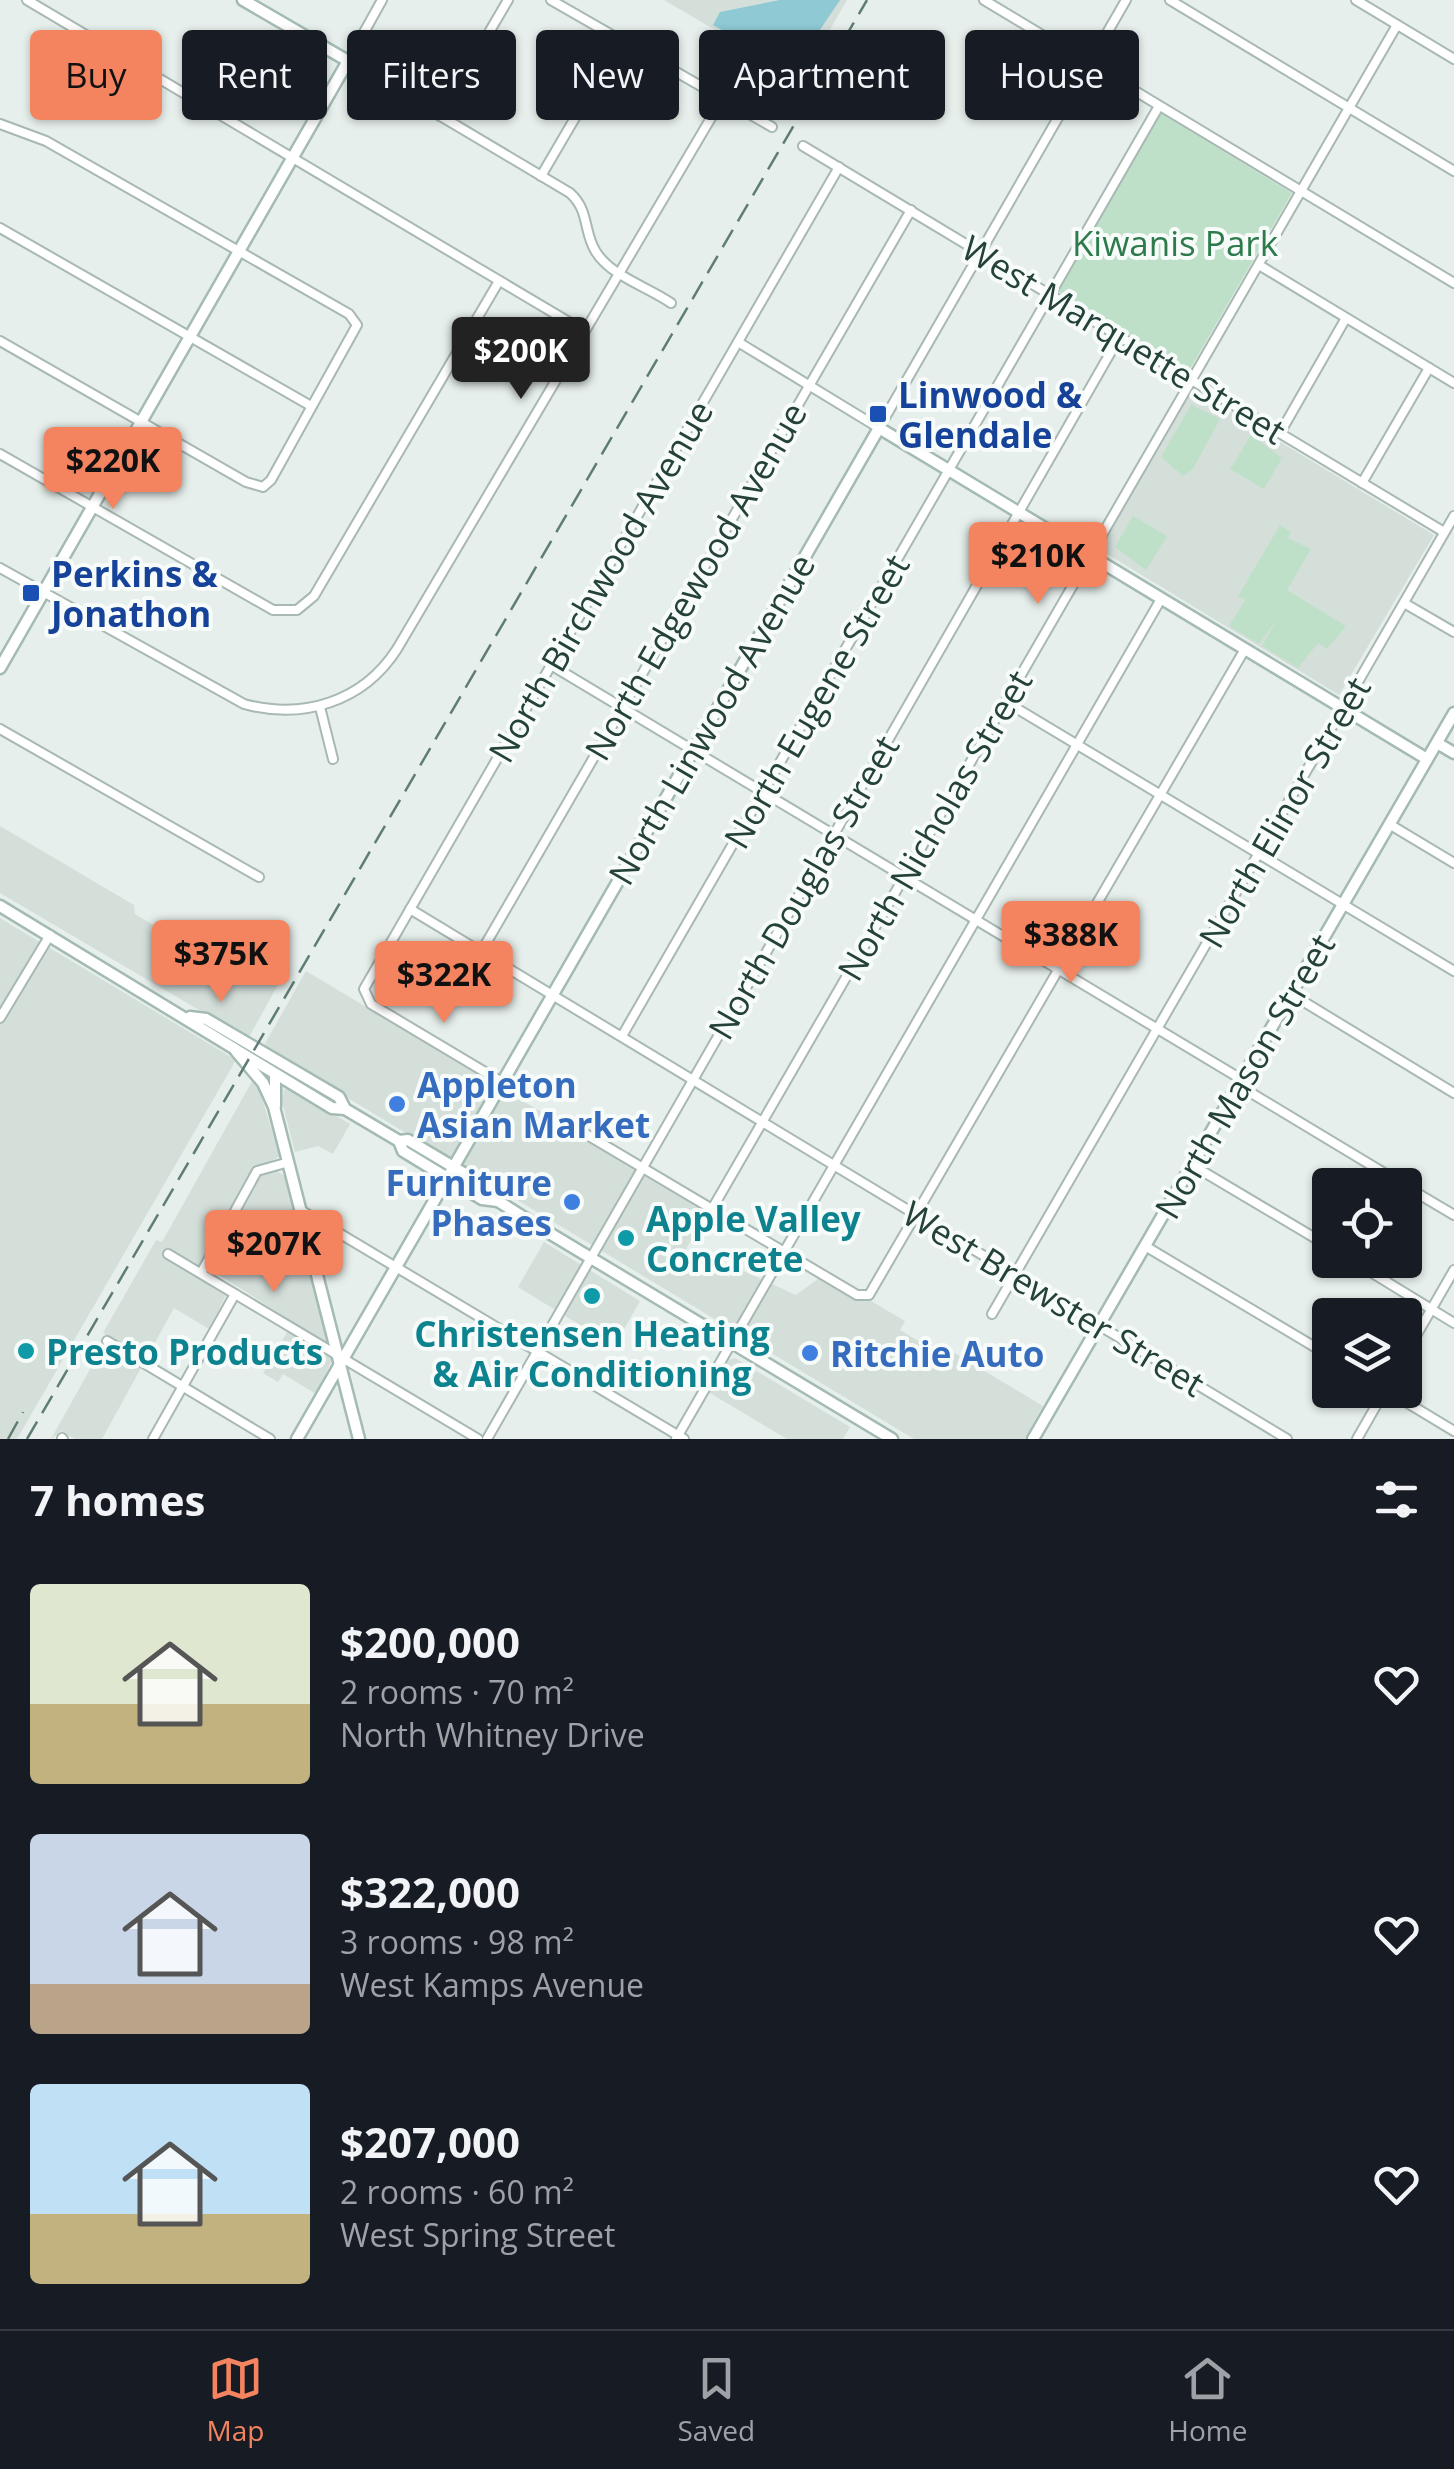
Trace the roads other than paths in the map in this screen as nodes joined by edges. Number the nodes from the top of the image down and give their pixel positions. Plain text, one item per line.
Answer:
1 (27, 0) edge
2 (243, 0) edge
3 (382, 0) edge
4 (508, 0) edge
5 (551, 0) edge
6 (984, 0) edge
7 (1126, 0) edge
8 (1170, 0) edge
9 (1356, 0) edge
10 (263, 5) edge
11 (1397, 25) junction
12 (366, 30) edge
13 (490, 30) edge
14 (601, 30) edge
15 (1034, 30) edge
16 (1109, 30) edge
17 (1454, 59) edge
18 (347, 61) edge
19 (347, 64) edge
20 (1139, 94) edge
21 (1159, 106) junction
22 (1348, 108) junction
23 (447, 120) edge
24 (574, 120) edge
25 (710, 120) edge
26 (758, 120) edge
27 (1057, 120) edge
28 (0, 124) edge
29 (772, 127) dead end
30 (803, 146) dead end
31 (292, 158) junction
32 (839, 167) junction
33 (1454, 171) edge
34 (541, 176) junction
35 (1301, 192) junction
36 (910, 210) junction
37 (0, 228) edge
38 (239, 251) junction
39 (980, 252) junction
40 (1258, 265) junction
41 (620, 272) junction
42 (499, 281) junction
43 (1454, 283) edge
44 (1050, 294) junction
45 (670, 303) dead end
46 (1346, 318) junction
47 (584, 332) junction
48 (190, 336) junction
49 (1120, 336) junction
50 (0, 341) edge
51 (738, 342) junction
52 (1428, 368) junction
53 (1192, 380) junction
54 (1454, 384) edge
55 (809, 386) junction
56 (311, 406) junction
57 (141, 422) junction
58 (879, 428) junction
59 (1280, 433) junction
60 (0, 454) edge
61 (949, 470) junction
62 (1362, 482) junction
63 (93, 507) junction
64 (1019, 512) junction
65 (1454, 516) edge
66 (1444, 532) junction
67 (1090, 555) junction
68 (0, 568) edge
69 (44, 592) junction
70 (1161, 598) junction
71 (1404, 603) junction
72 (1454, 632) edge
73 (1244, 649) junction
74 (551, 664) junction
75 (0, 668) edge
76 (1006, 702) junction
77 (320, 707) junction
78 (622, 707) junction
79 (1344, 709) junction
80 (1454, 713) edge
81 (0, 730) edge
82 (1437, 742) junction
83 (1077, 745) junction
84 (693, 749) junction
85 (1454, 753) edge
86 (333, 758) dead end
87 (1427, 760) junction
88 (763, 791) junction
89 (1160, 795) junction
90 (1389, 824) junction
91 (834, 834) junction
92 (1258, 855) junction
93 (1454, 863) edge
94 (905, 877) junction
95 (259, 878) dead end
96 (1343, 904) junction
97 (0, 906) edge
98 (410, 909) junction
99 (975, 920) junction
100 (50, 935) junction
101 (480, 952) junction
102 (1058, 970) junction
103 (1454, 971) edge
104 (552, 994) junction
105 (1291, 994) junction
106 (189, 1017) junction
107 (0, 1018) edge
108 (1157, 1029) junction
109 (622, 1036) junction
110 (236, 1051) junction
111 (277, 1068) junction
112 (692, 1078) junction
113 (500, 1081) junction
114 (1239, 1082) junction
115 (264, 1087) junction
116 (299, 1088) junction
117 (326, 1090) junction
118 (1454, 1093) edge
119 (274, 1108) junction
120 (346, 1109) junction
121 (762, 1121) junction
122 (584, 1133) dead end
123 (399, 1141) junction
124 (289, 1162) junction
125 (834, 1164) junction
126 (1192, 1165) junction
127 (452, 1166) junction
128 (640, 1166) junction
129 (1377, 1168) edge
130 (446, 1177) junction
131 (1422, 1196) edge
132 (498, 1201) junction
133 (712, 1209) junction
134 (302, 1211) junction
135 (917, 1214) junction
136 (1454, 1215) edge
137 (1312, 1236) edge
138 (1146, 1246) junction
139 (783, 1251) junction
140 (168, 1254) dead end
141 (589, 1258) junction
142 (398, 1267) junction
143 (1454, 1270) edge
144 (201, 1273) junction
145 (1016, 1273) junction
146 (1381, 1278) edge
147 (235, 1294) junction
148 (1432, 1309) junction
149 (992, 1314) dead end
150 (1454, 1322) edge
151 (1099, 1324) junction
152 (1422, 1326) edge
153 (107, 1341) dead end
154 (730, 1343) junction
155 (1312, 1345) edge
156 (537, 1350) junction
157 (340, 1359) junction
158 (182, 1386) junction
159 (1375, 1408) edge
160 (1416, 1408) edge
161 (1454, 1431) edge
162 (679, 1438) edge
163 (153, 1439) edge
164 (270, 1439) edge
165 (297, 1439) edge
166 (359, 1439) edge
167 (478, 1439) edge
168 (487, 1439) edge
169 (892, 1439) edge
170 (1033, 1439) edge
171 (1288, 1439) edge
172 (1357, 1439) edge

1 - 31 street
2 - 10 main road
3 - 12 street
4 - 13 street
5 - 14 street
6 - 15 street
7 - 16 street, North Linwood Avenue
8 - 22 street
9 - 11 street
10 - 18 main road
11 - 17 street
11 - 22 street, North Nicholas Street
19 - 31 main road
20 - 21 street
21 - 35 street
21 - 44 street, North Eugene Street
22 - 33 street
22 - 35 street, North Nicholas Street
23 - 34 street
24 - 34 street
25 - 41 street
26 - 29 street
27 - 39 street, North Linwood Avenue
28 - 38 street
30 - 32 street, West Marquette Street
31 - 38 main road
31 - 42 street
32 - 36 street, West Marquette Street
32 - 51 street, North Birchwood Avenue
34 - 41 street
35 - 40 street, North Nicholas Street
35 - 43 street
36 - 39 street, West Marquette Street
36 - 55 street, North Edgewood Avenue
37 - 48 street
38 - 48 main road
38 - 56 street
39 - 44 street, West Marquette Street
39 - 58 street, North Linwood Avenue
40 - 46 street
40 - 53 street, North Nicholas Street
41 - 45 street
41 - 47 street
42 - 47 street
42 - 63 street
44 - 49 street, West Marquette Street
44 - 61 street, North Eugene Street
46 - 52 street
46 - 59 street
47 - 77 street
48 - 56 street
48 - 57 main road
49 - 53 street, West Marquette Street
49 - 64 street, North Douglas Street
50 - 57 street
51 - 55 street
51 - 74 street, North Birchwood Avenue
52 - 54 street
52 - 62 street
53 - 59 street, West Marquette Street
53 - 67 street, North Nicholas Street
55 - 58 street
55 - 78 street, North Edgewood Avenue
56 - 57 street
57 - 63 main road
58 - 61 main road
58 - 84 main road, North Linwood Avenue
59 - 62 street, West Marquette Street
60 - 63 street
61 - 64 main road
61 - 88 street, North Eugene Street
62 - 66 street, West Marquette Street
63 - 69 main road
64 - 67 main road
64 - 91 street, North Douglas Street
65 - 66 street, North Elinor Street
66 - 71 street, North Elinor Street
67 - 70 main road
67 - 76 street, North Nicholas Street
68 - 69 street
69 - 75 main road
69 - 77 street
70 - 73 main road
70 - 83 street
71 - 72 street
71 - 79 street, North Elinor Street
73 - 79 main road
73 - 89 street
74 - 78 street
74 - 98 street, North Birchwood Avenue
76 - 83 street
76 - 94 street, North Nicholas Street
77 - 86 street
78 - 84 street
78 - 101 street, North Edgewood Avenue
79 - 87 main road
79 - 92 street, North Elinor Street
80 - 82 main road, North Mason Street
81 - 95 street
82 - 85 main road
82 - 87 main road, North Mason Street
83 - 89 street
83 - 99 street
84 - 88 street
84 - 104 main road, North Linwood Avenue
87 - 90 main road, North Mason Street
88 - 91 street
88 - 109 street, North Eugene Street
89 - 92 street
89 - 102 street
90 - 93 street
90 - 96 main road, North Mason Street
91 - 94 street
91 - 112 street, North Douglas Street
92 - 96 street
92 - 108 street, North Elinor Street
94 - 99 street
94 - 121 street, North Nicholas Street
96 - 103 street
96 - 105 main road, North Mason Street
97 - 100 main road
98 - 101 street, West Brewster Street
98 - 113 street, North Birchwood Avenue
99 - 102 street
99 - 125 street
100 - 106 main road
100 - 107 street
101 - 104 street, West Brewster Street
102 - 108 street
102 - 135 street
104 - 109 street, West Brewster Street
104 - 113 main road, North Linwood Avenue
105 - 114 main road, North Mason Street
105 - 118 street
106 - 110 main road
106 - 111 main road
108 - 114 street
108 - 145 street, North Elinor Street
109 - 112 street, West Brewster Street
110 - 111 main road
110 - 115 main road
111 - 115 main road
111 - 116 main road
111 - 117 main road
111 - 119 main road
112 - 121 street, West Brewster Street
112 - 128 street, North Douglas Street
113 - 127 main road, North Linwood Avenue
114 - 126 main road, North Mason Street
114 - 129 street
115 - 119 main road
116 - 117 main road
116 - 120 main road
117 - 120 main road
119 - 124 main road
120 - 123 main road
121 - 125 street, West Brewster Street
121 - 133 street, North Nicholas Street
122 - 128 street
123 - 127 main road
123 - 130 main road
124 - 134 main road
124 - 144 street
125 - 135 street, West Brewster Street
125 - 139 street
126 - 137 street
126 - 138 main road, North Mason Street
127 - 130 main road, North Linwood Avenue
127 - 132 main road
128 - 133 street
128 - 141 street, North Douglas Street
130 - 132 main road
130 - 142 main road, North Linwood Avenue
131 - 136 street
132 - 141 main road
133 - 139 street
134 - 142 street
134 - 157 main road
135 - 139 street
135 - 145 street, West Brewster Street
138 - 151 main road, North Mason Street
138 - 155 street
139 - 154 street
140 - 144 street
141 - 154 main road
141 - 156 street, North Douglas Street
142 - 156 street
142 - 157 main road, North Linwood Avenue
143 - 148 street
144 - 147 street
145 - 149 street, North Elinor Street
145 - 151 street, West Brewster Street
146 - 148 street
147 - 157 street
147 - 158 street
148 - 150 street
148 - 152 street
151 - 170 main road, North Mason Street
151 - 171 street, West Brewster Street
153 - 158 street
154 - 162 street
154 - 169 main road
156 - 162 street
156 - 168 street, North Douglas Street
157 - 165 main road, North Linwood Avenue
157 - 166 main road
157 - 167 street
158 - 163 street
158 - 164 street
159 - 172 street
160 - 161 street

